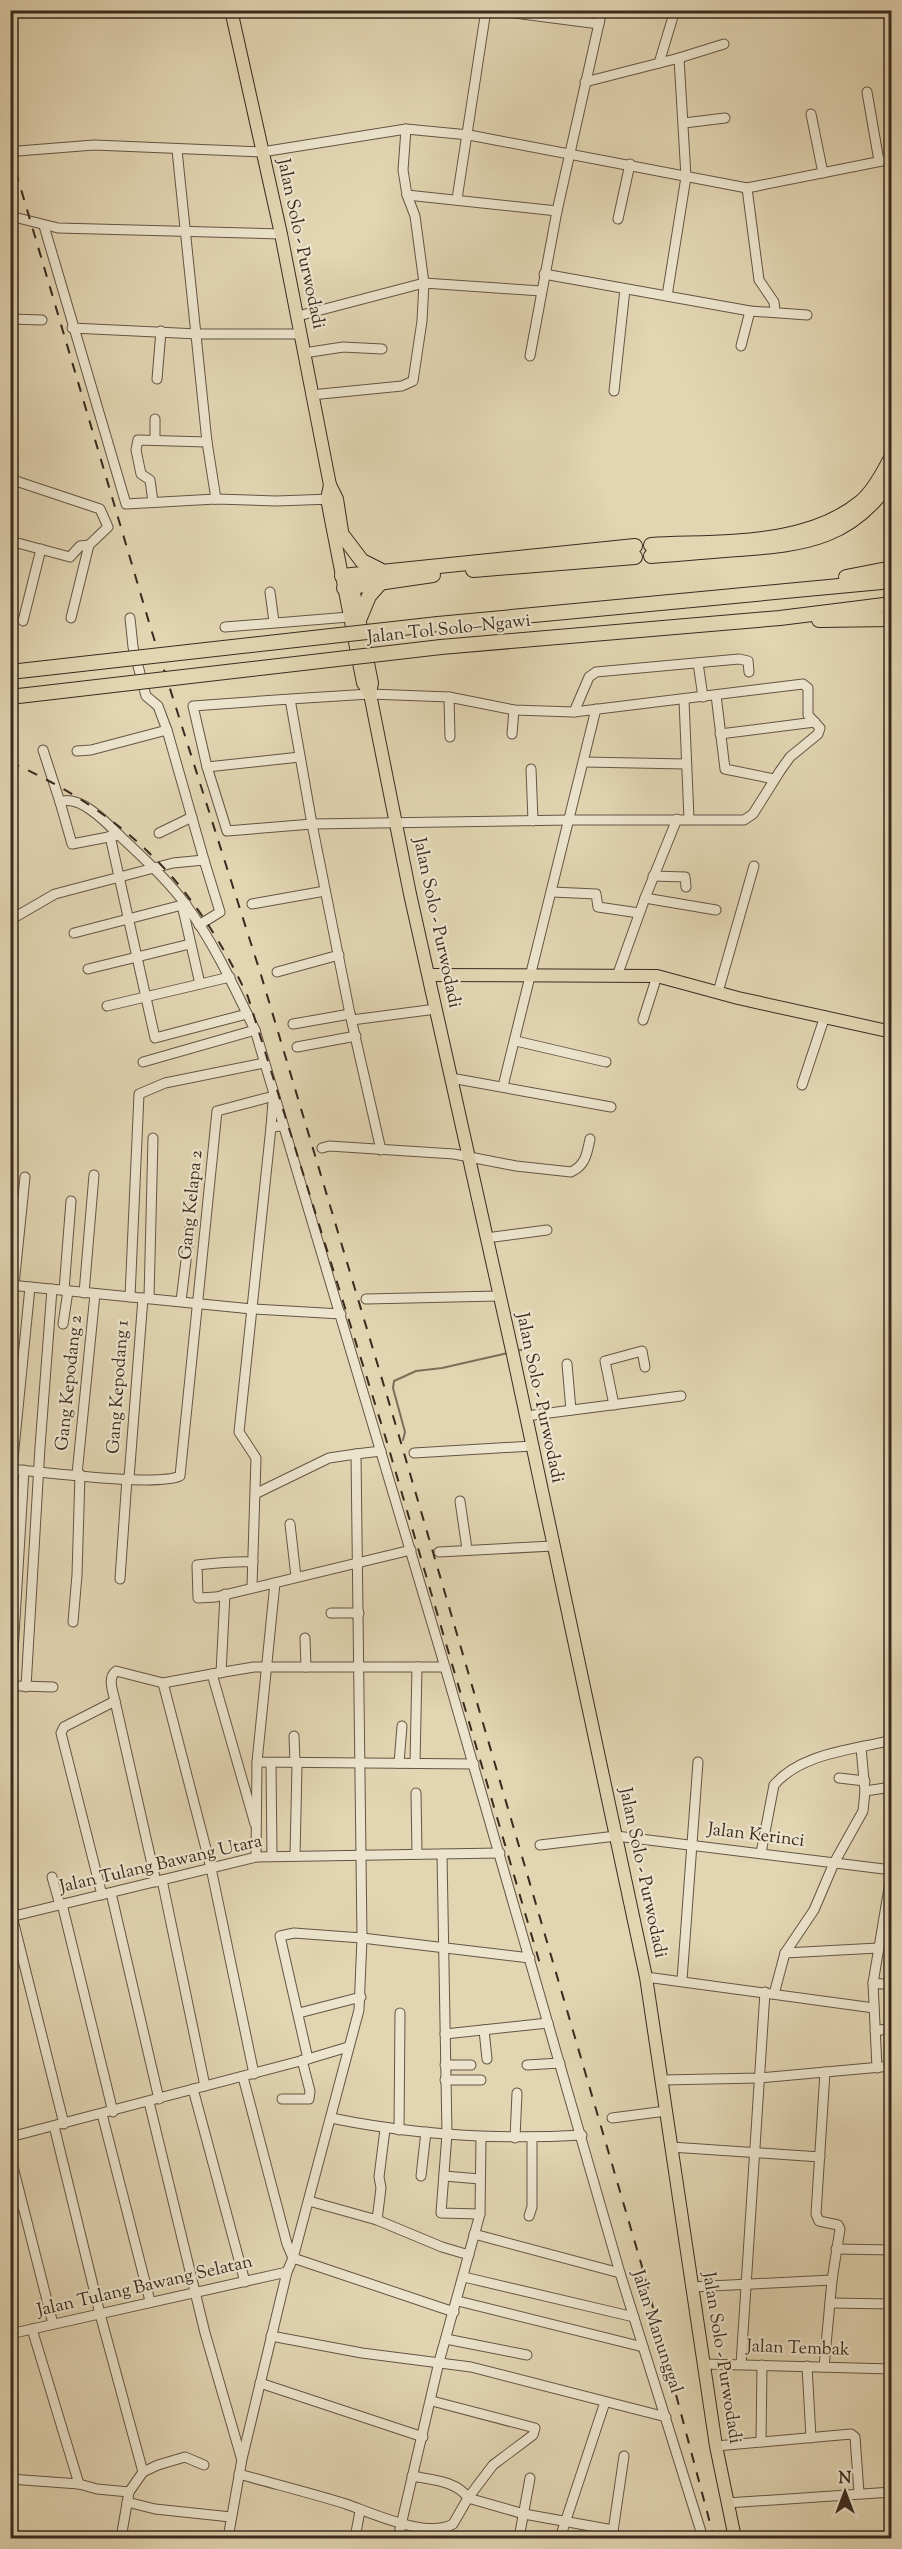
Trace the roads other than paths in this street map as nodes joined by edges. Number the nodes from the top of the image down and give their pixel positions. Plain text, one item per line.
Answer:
1 (231, 10) edge
2 (486, 10) edge
3 (492, 10) edge
4 (602, 10) edge
5 (675, 10) edge
6 (599, 24) junction
7 (724, 44) dead end
8 (679, 58) junction
9 (659, 63) junction
10 (585, 82) junction
11 (867, 92) dead end
12 (811, 114) dead end
13 (725, 118) dead end
14 (684, 123) junction
15 (406, 129) junction
16 (469, 135) junction
17 (177, 150) junction
18 (18, 151) dead end
19 (262, 152) junction
20 (570, 153) junction
21 (891, 159) edge
22 (879, 161) junction
23 (630, 164) junction
24 (823, 173) junction
25 (686, 177) junction
26 (747, 188) junction
27 (407, 195) junction
28 (457, 199) junction
29 (557, 211) junction
30 (12, 216) edge
31 (618, 219) dead end
32 (44, 226) junction
33 (187, 232) junction
34 (10, 234) edge
35 (281, 234) junction
36 (544, 274) junction
37 (424, 283) junction
38 (625, 289) junction
39 (541, 291) junction
40 (667, 296) junction
41 (750, 311) junction
42 (775, 311) junction
43 (807, 315) dead end
44 (298, 316) junction
45 (10, 319) edge
46 (42, 320) dead end
47 (72, 328) junction
48 (161, 331) junction
49 (198, 333) junction
50 (301, 334) junction
51 (741, 346) dead end
52 (382, 349) dead end
53 (304, 353) junction
54 (530, 356) dead end
55 (157, 379) dead end
56 (614, 391) dead end
57 (311, 394) junction
58 (155, 419) dead end
59 (155, 440) junction
60 (207, 442) junction
61 (891, 456) edge
62 (891, 478) edge
63 (10, 479) edge
64 (216, 499) junction
65 (332, 499) junction
66 (153, 502) junction
67 (338, 527) junction
68 (10, 541) edge
69 (89, 545) junction
70 (41, 549) junction
71 (635, 552) dead end
72 (891, 568) edge
73 (383, 575) junction
74 (891, 580) edge
75 (347, 581) junction
76 (270, 592) dead end
77 (764, 594) junction
78 (891, 604) edge
79 (71, 618) dead end
80 (130, 618) dead end
81 (354, 618) junction
82 (780, 618) junction
83 (891, 619) edge
84 (23, 621) dead end
85 (274, 622) junction
86 (225, 627) dead end
87 (699, 663) junction
88 (10, 672) edge
89 (749, 672) dead end
90 (370, 694) junction
91 (716, 695) junction
92 (449, 696) junction
93 (10, 697) edge
94 (703, 697) junction
95 (290, 699) junction
96 (684, 700) junction
97 (596, 709) junction
98 (514, 710) junction
99 (574, 712) junction
100 (815, 722) junction
101 (167, 730) junction
102 (512, 734) dead end
103 (720, 734) junction
104 (450, 737) dead end
105 (43, 750) dead end
106 (77, 751) dead end
107 (300, 757) junction
108 (584, 762) junction
109 (686, 764) junction
110 (207, 767) junction
111 (531, 769) dead end
112 (774, 779) junction
113 (60, 802) junction
114 (192, 817) junction
115 (677, 819) junction
116 (689, 819) junction
117 (570, 820) junction
118 (533, 821) junction
119 (396, 822) junction
120 (312, 824) junction
121 (159, 833) dead end
122 (114, 836) junction
123 (204, 860) junction
124 (754, 866) dead end
125 (155, 869) junction
126 (653, 876) junction
127 (119, 878) junction
128 (686, 887) dead end
129 (326, 891) junction
130 (552, 892) junction
131 (645, 897) junction
132 (252, 904) dead end
133 (184, 905) junction
134 (716, 910) dead end
135 (639, 913) junction
136 (128, 918) junction
137 (10, 920) edge
138 (199, 925) junction
139 (74, 933) dead end
140 (190, 944) junction
141 (339, 955) junction
142 (139, 956) junction
143 (88, 969) dead end
144 (277, 972) dead end
145 (429, 975) junction
146 (657, 975) junction
147 (617, 976) junction
148 (230, 977) junction
149 (530, 977) junction
150 (200, 984) junction
151 (718, 992) junction
152 (146, 997) junction
153 (106, 1006) dead end
154 (436, 1009) junction
155 (247, 1014) junction
156 (825, 1016) junction
157 (351, 1017) junction
158 (643, 1020) dead end
159 (293, 1024) dead end
160 (255, 1030) junction
161 (891, 1032) edge
162 (356, 1036) junction
163 (516, 1041) junction
164 (297, 1047) dead end
165 (143, 1062) dead end
166 (606, 1062) dead end
167 (264, 1063) junction
168 (451, 1078) junction
169 (802, 1085) dead end
170 (503, 1086) junction
171 (274, 1096) junction
172 (611, 1107) dead end
173 (283, 1126) junction
174 (271, 1127) junction
175 (153, 1138) dead end
176 (590, 1139) dead end
177 (322, 1148) dead end
178 (381, 1150) junction
179 (468, 1155) junction
180 (94, 1175) dead end
181 (25, 1176) dead end
182 (71, 1201) dead end
183 (190, 1228) dead end
184 (547, 1230) dead end
185 (486, 1238) junction
186 (12, 1285) edge
187 (30, 1287) junction
188 (52, 1289) junction
189 (66, 1291) junction
190 (84, 1293) junction
191 (95, 1294) junction
192 (498, 1296) junction
193 (130, 1297) junction
194 (146, 1298) junction
195 (366, 1299) dead end
196 (181, 1301) junction
197 (198, 1302) junction
198 (252, 1309) junction
199 (341, 1314) junction
200 (63, 1324) dead end
201 (567, 1364) dead end
202 (645, 1367) dead end
203 (681, 1396) dead end
204 (614, 1405) junction
205 (571, 1410) junction
206 (526, 1416) junction
207 (532, 1446) junction
208 (381, 1451) junction
209 (414, 1453) dead end
210 (356, 1454) junction
211 (11, 1469) edge
212 (24, 1470) junction
213 (39, 1472) junction
214 (78, 1474) junction
215 (128, 1478) junction
216 (257, 1493) junction
217 (460, 1501) dead end
218 (290, 1524) dead end
219 (553, 1546) junction
220 (467, 1549) junction
221 (411, 1550) junction
222 (439, 1552) dead end
223 (358, 1561) junction
224 (253, 1562) junction
225 (296, 1577) junction
226 (120, 1579) dead end
227 (14, 1581) edge
228 (275, 1583) junction
229 (252, 1586) junction
230 (225, 1594) junction
231 (331, 1613) dead end
232 (359, 1613) junction
233 (73, 1622) dead end
234 (305, 1638) dead end
235 (266, 1667) junction
236 (306, 1667) junction
237 (417, 1667) junction
238 (446, 1667) junction
239 (360, 1668) junction
240 (216, 1674) junction
241 (163, 1683) junction
242 (11, 1685) edge
243 (26, 1687) junction
244 (53, 1687) dead end
245 (115, 1701) junction
246 (402, 1726) dead end
247 (294, 1736) dead end
248 (891, 1740) edge
249 (861, 1748) junction
250 (257, 1762) junction
251 (698, 1762) dead end
252 (361, 1763) junction
253 (399, 1763) junction
254 (415, 1763) junction
255 (272, 1764) dead end
256 (296, 1764) junction
257 (474, 1764) junction
258 (839, 1778) dead end
259 (866, 1781) junction
260 (891, 1787) edge
261 (865, 1791) junction
262 (416, 1793) dead end
263 (255, 1824) junction
264 (616, 1836) junction
265 (540, 1845) dead end
266 (692, 1845) junction
267 (500, 1853) junction
268 (761, 1853) junction
269 (417, 1854) junction
270 (442, 1854) junction
271 (272, 1856) junction
272 (295, 1856) junction
273 (360, 1856) junction
274 (256, 1857) junction
275 (834, 1863) junction
276 (211, 1868) junction
277 (891, 1870) edge
278 (52, 1877) dead end
279 (159, 1881) junction
280 (107, 1894) junction
281 (61, 1904) junction
282 (11, 1916) edge
283 (887, 1917) edge
284 (362, 1938) junction
285 (442, 1948) junction
286 (878, 1948) junction
287 (786, 1953) junction
288 (530, 1958) junction
289 (646, 1977) junction
290 (682, 1980) junction
291 (873, 1983) junction
292 (891, 1985) edge
293 (770, 1993) junction
294 (361, 1997) junction
295 (874, 2008) junction
296 (299, 2013) junction
297 (400, 2013) dead end
298 (548, 2023) junction
299 (891, 2028) edge
300 (484, 2030) junction
301 (875, 2031) junction
302 (445, 2034) junction
303 (348, 2047) junction
304 (487, 2059) dead end
305 (305, 2060) junction
306 (560, 2063) junction
307 (445, 2065) junction
308 (471, 2065) dead end
309 (527, 2065) dead end
310 (891, 2066) edge
311 (877, 2067) junction
312 (825, 2072) junction
313 (254, 2074) junction
314 (243, 2077) junction
315 (759, 2078) junction
316 (445, 2080) junction
317 (481, 2080) dead end
318 (662, 2080) junction
319 (206, 2086) junction
320 (193, 2089) junction
321 (517, 2093) dead end
322 (159, 2099) junction
323 (282, 2099) dead end
324 (149, 2102) junction
325 (666, 2111) junction
326 (113, 2112) junction
327 (102, 2114) junction
328 (10, 2116) edge
329 (331, 2118) junction
330 (612, 2118) dead end
331 (59, 2125) junction
332 (385, 2129) junction
333 (399, 2130) junction
334 (426, 2132) junction
335 (447, 2134) junction
336 (582, 2135) junction
337 (13, 2136) edge
338 (481, 2137) junction
339 (515, 2138) junction
340 (532, 2138) junction
341 (672, 2146) junction
342 (755, 2153) junction
343 (10, 2155) edge
344 (820, 2157) junction
345 (421, 2176) dead end
346 (444, 2176) junction
347 (480, 2179) junction
348 (309, 2201) junction
349 (480, 2214) junction
350 (529, 2216) dead end
351 (377, 2220) junction
352 (474, 2234) junction
353 (836, 2249) junction
354 (891, 2250) edge
355 (469, 2255) junction
356 (293, 2258) junction
357 (287, 2272) junction
358 (620, 2273) junction
359 (464, 2277) junction
360 (831, 2280) junction
361 (245, 2282) junction
362 (745, 2283) junction
363 (691, 2287) junction
364 (197, 2292) junction
365 (150, 2301) junction
366 (458, 2301) junction
367 (830, 2303) junction
368 (891, 2304) edge
369 (454, 2312) junction
370 (100, 2314) junction
371 (634, 2317) junction
372 (53, 2324) junction
373 (32, 2329) junction
374 (10, 2334) edge
375 (271, 2336) junction
376 (446, 2339) junction
377 (643, 2347) junction
378 (527, 2355) dead end
379 (439, 2362) junction
380 (704, 2364) junction
381 (741, 2364) junction
382 (762, 2364) junction
383 (807, 2366) junction
384 (824, 2367) junction
385 (891, 2369) edge
386 (260, 2383) junction
387 (432, 2401) junction
388 (605, 2402) junction
389 (666, 2416) junction
390 (423, 2437) junction
391 (811, 2438) junction
392 (761, 2442) junction
393 (716, 2446) junction
394 (624, 2456) dead end
395 (242, 2459) junction
396 (204, 2465) dead end
397 (143, 2472) junction
398 (239, 2474) junction
399 (412, 2476) junction
400 (530, 2478) dead end
401 (10, 2479) edge
402 (79, 2484) junction
403 (129, 2492) junction
404 (891, 2492) edge
405 (859, 2493) junction
406 (468, 2498) junction
407 (127, 2502) junction
408 (727, 2503) junction
409 (360, 2511) junction
410 (524, 2514) junction
411 (231, 2517) junction
412 (566, 2520) junction
413 (399, 2524) junction
414 (612, 2534) edge
415 (122, 2538) edge
416 (228, 2538) edge
417 (355, 2538) edge
418 (398, 2538) edge
419 (519, 2538) edge
420 (560, 2538) edge
421 (703, 2538) edge
422 (735, 2538) edge

1 - 19 main road, Jalan Solo - Purwodadi
2 - 16 street
3 - 6 street
4 - 6 street
5 - 9 street
6 - 10 street
7 - 8 street
8 - 9 street
8 - 14 street
9 - 10 street
10 - 20 street
11 - 22 street
12 - 24 street
13 - 14 street
14 - 25 street
15 - 16 street
15 - 19 street
15 - 27 street
16 - 20 street
16 - 28 street
17 - 18 street
17 - 19 street
17 - 33 street
19 - 35 main road, Jalan Solo - Purwodadi
20 - 23 street
20 - 29 street
21 - 22 street
22 - 24 street
23 - 25 street
23 - 31 street
24 - 26 street
25 - 26 street
25 - 40 street
26 - 42 street
27 - 28 street
27 - 37 street
28 - 29 street
29 - 36 street
30 - 32 street
30 - 34 street
32 - 33 street
32 - 47 street
33 - 35 street
33 - 49 street
35 - 44 main road, Jalan Solo - Purwodadi
36 - 38 street
36 - 39 street
37 - 39 street
37 - 44 street
37 - 57 street
38 - 40 street
38 - 56 street
39 - 54 street
40 - 41 street
41 - 42 street
41 - 51 street
42 - 43 street
44 - 50 main road, Jalan Solo - Purwodadi
45 - 46 street
47 - 48 street
47 - 66 street
48 - 49 street
48 - 55 street
49 - 50 street
49 - 60 street
50 - 53 main road, Jalan Solo - Purwodadi
52 - 53 street
53 - 57 main road, Jalan Solo - Purwodadi
57 - 65 main road, Jalan Solo - Purwodadi
58 - 59 street
59 - 60 street
59 - 66 street
60 - 64 street
61 - 62 highway
63 - 69 street
64 - 65 street
64 - 66 street
65 - 67 main road, Jalan Solo - Purwodadi
67 - 73 highway
67 - 75 main road, Jalan Solo - Purwodadi
68 - 70 street
69 - 70 street
69 - 79 street
70 - 84 street
71 - 73 highway
72 - 77 highway
73 - 75 highway
73 - 81 highway
74 - 77 highway, Jalan Tol Solo–Ngawi
75 - 81 main road, Jalan Solo - Purwodadi
76 - 85 street
77 - 88 highway, Jalan Tol Solo–Ngawi, bridge
78 - 82 highway, Jalan Tol Solo–Ngawi
80 - 101 street
81 - 85 street
81 - 90 main road, Jalan Solo - Purwodadi
82 - 83 highway
82 - 93 highway, Jalan Tol Solo–Ngawi, bridge
85 - 86 street
87 - 89 street
87 - 94 street
87 - 99 street
90 - 92 street
90 - 95 street
90 - 119 main road, Jalan Solo - Purwodadi
91 - 94 street
91 - 100 street
91 - 103 street
92 - 98 street
92 - 104 street
94 - 96 street
95 - 107 street
95 - 110 street
96 - 97 street
96 - 109 street
97 - 99 street
97 - 108 street
98 - 99 street
98 - 102 street
100 - 103 street
100 - 112 street
101 - 106 street
101 - 114 street
103 - 112 street
105 - 113 street
107 - 110 street
107 - 120 street
108 - 109 street
108 - 117 street
109 - 116 street
110 - 120 street
111 - 118 street
112 - 116 street
113 - 122 street, Jalan Manunggal
113 - 122 street
114 - 121 street
114 - 123 street
115 - 116 street
115 - 117 street
115 - 126 street
117 - 118 street
117 - 130 street
118 - 119 street
119 - 120 street
119 - 145 main road, Jalan Solo - Purwodadi
120 - 129 street
122 - 125 street, Jalan Manunggal
122 - 127 street
123 - 125 street
123 - 138 street
124 - 151 street
125 - 127 street
125 - 133 street, Jalan Manunggal
126 - 128 street
126 - 131 street
127 - 136 street
127 - 137 street
129 - 132 street
129 - 141 street
130 - 135 street
130 - 149 street
131 - 134 street
131 - 135 street
133 - 136 street
133 - 138 street, Jalan Manunggal
133 - 140 street
135 - 147 street
136 - 139 street
136 - 142 street
138 - 148 street, Jalan Manunggal
140 - 142 street
140 - 150 street
141 - 144 street
141 - 157 street
142 - 143 street
142 - 152 street
145 - 149 main road
145 - 154 main road, Jalan Solo - Purwodadi
146 - 147 main road
146 - 151 main road
146 - 158 street
147 - 149 main road
148 - 150 street
148 - 155 street, Jalan Manunggal
149 - 163 street
150 - 152 street
151 - 156 main road
152 - 153 street
152 - 155 street
154 - 157 street
154 - 168 main road, Jalan Solo - Purwodadi
155 - 160 street, Jalan Manunggal
156 - 161 main road
156 - 169 street
157 - 159 street
157 - 162 street
160 - 165 street
160 - 167 street, Jalan Manunggal
162 - 164 street
162 - 178 street
163 - 166 street
163 - 170 street
167 - 171 street, Jalan Manunggal
167 - 193 street
168 - 170 street
168 - 179 main road, Jalan Solo - Purwodadi
170 - 172 street
171 - 173 street, Jalan Manunggal
171 - 174 street
171 - 197 street, Gang Kelapa 2
173 - 174 street
173 - 199 street, Jalan Manunggal
174 - 198 street
175 - 194 street, Gang Kepodang 1
176 - 179 street
177 - 178 street
178 - 179 street
179 - 185 main road, Jalan Solo - Purwodadi
180 - 190 street
181 - 186 street
182 - 189 street
183 - 196 street
184 - 185 street
185 - 192 main road, Jalan Solo - Purwodadi
186 - 187 street
187 - 188 street
187 - 211 street
188 - 189 street
188 - 213 street
189 - 190 street
189 - 200 street
190 - 191 street
191 - 193 street
191 - 214 street, Gang Kepodang 2
192 - 195 street
192 - 206 main road, Jalan Solo - Purwodadi
193 - 194 street
194 - 196 street
194 - 215 street, Gang Kepodang 1
196 - 197 street
197 - 198 street
197 - 215 street, Gang Kelapa 2
198 - 199 street
198 - 216 street
199 - 208 street, Jalan Manunggal
201 - 205 street
202 - 204 street
203 - 204 street
204 - 205 street
205 - 206 street
206 - 207 main road, Jalan Solo - Purwodadi
207 - 209 street
207 - 219 main road, Jalan Solo - Purwodadi
208 - 210 street
208 - 221 street, Jalan Manunggal
210 - 216 street
210 - 223 street
211 - 212 street
212 - 213 street
212 - 227 street
213 - 214 street
213 - 243 street
214 - 215 street
214 - 233 street, Gang Kepodang 2
215 - 226 street, Gang Kepodang 1
216 - 224 street
217 - 220 street
218 - 225 street
219 - 220 street
219 - 264 main road, Jalan Solo - Purwodadi
220 - 222 street
221 - 223 street
221 - 238 street, Jalan Manunggal
223 - 225 street
223 - 232 street
224 - 229 street
224 - 230 street
225 - 228 street
227 - 242 street
228 - 229 street
228 - 235 street
229 - 230 street
230 - 240 street
231 - 232 street
232 - 239 street
234 - 236 street
235 - 236 street
235 - 240 street
235 - 250 street
236 - 239 street
237 - 238 street
237 - 239 street
237 - 254 street
238 - 257 street, Jalan Manunggal
239 - 252 street
240 - 241 street
240 - 263 street
241 - 245 street
241 - 276 street
242 - 243 street
243 - 244 street
245 - 279 street
245 - 280 street
246 - 253 street
247 - 256 street
248 - 249 street
249 - 259 street
249 - 268 street
250 - 256 street
250 - 263 street
251 - 266 street
252 - 253 street
252 - 256 street
252 - 273 street
253 - 254 street
254 - 257 street
255 - 271 street
256 - 272 street
257 - 267 street, Jalan Manunggal
258 - 259 street
259 - 261 street
260 - 261 street
261 - 275 street
262 - 269 street
263 - 274 street
264 - 265 street, Jalan Kerinci
264 - 266 street, Jalan Kerinci
264 - 289 main road, Jalan Solo - Purwodadi
266 - 268 street, Jalan Kerinci
266 - 290 street
267 - 270 street, Jalan Tulang Bawang Utara
267 - 288 street, Jalan Manunggal
268 - 275 street, Jalan Kerinci
269 - 270 street, Jalan Tulang Bawang Utara
269 - 273 street, Jalan Tulang Bawang Utara
270 - 285 street
271 - 272 street, Jalan Tulang Bawang Utara
271 - 274 street, Jalan Tulang Bawang Utara
272 - 273 street, Jalan Tulang Bawang Utara
273 - 284 street
274 - 276 street, Jalan Tulang Bawang Utara
275 - 277 street, Jalan Kerinci
275 - 287 street
276 - 279 street, Jalan Tulang Bawang Utara
276 - 313 street
277 - 283 street
278 - 281 street
279 - 280 street, Jalan Tulang Bawang Utara
279 - 319 street
280 - 281 street, Jalan Tulang Bawang Utara
280 - 322 street
281 - 282 street, Jalan Tulang Bawang Utara
281 - 326 street
282 - 331 street
283 - 286 street
284 - 285 street
284 - 294 street
284 - 296 street
285 - 288 street
285 - 302 street
286 - 287 street
286 - 291 street
287 - 293 street
288 - 298 street, Jalan Manunggal
289 - 290 street
289 - 318 main road, Jalan Solo - Purwodadi
290 - 293 street
291 - 292 street
291 - 295 street
293 - 295 street
293 - 315 street
294 - 296 street
294 - 303 street
295 - 301 street
296 - 305 street
297 - 333 street
298 - 300 street
298 - 306 street, Jalan Manunggal
299 - 301 street
300 - 302 street
300 - 304 street
301 - 311 street
302 - 307 street
303 - 305 street
303 - 329 street
305 - 313 street
305 - 323 street
306 - 309 street
306 - 336 street, Jalan Manunggal
307 - 308 street
307 - 316 street
310 - 311 street
311 - 312 street
312 - 315 street
312 - 344 street
313 - 314 street
314 - 319 street
314 - 356 street
315 - 318 street
315 - 342 street
316 - 317 street
316 - 335 street
318 - 325 main road, Jalan Solo - Purwodadi
319 - 320 street
320 - 322 street
320 - 361 street
321 - 339 street
322 - 324 street
324 - 326 street
324 - 364 street
325 - 330 street
325 - 341 main road, Jalan Solo - Purwodadi
326 - 327 street
327 - 331 street
327 - 365 street
328 - 337 street
329 - 332 street
329 - 348 street
331 - 337 street
331 - 370 street
332 - 333 street
332 - 351 street
333 - 334 street
334 - 335 street
334 - 345 street
335 - 338 street
335 - 346 street
336 - 340 street
336 - 358 street, Jalan Manunggal
338 - 339 street
338 - 347 street
339 - 340 street
340 - 350 street
341 - 342 street
341 - 363 main road, Jalan Solo - Purwodadi
342 - 344 street
342 - 362 street
343 - 372 street
344 - 353 street
346 - 347 street
346 - 349 street
347 - 349 street
348 - 351 street
348 - 356 street
349 - 352 street
351 - 355 street
352 - 355 street
352 - 358 street
353 - 354 street
353 - 360 street
355 - 359 street
356 - 357 street
356 - 369 street
357 - 361 street, Jalan Tulang Bawang Selatan
357 - 375 street
358 - 371 street, Jalan Manunggal
359 - 366 street
359 - 371 street
360 - 362 street
360 - 367 street
361 - 364 street, Jalan Tulang Bawang Selatan
362 - 363 street
362 - 381 street
363 - 380 main road, Jalan Solo - Purwodadi
364 - 365 street, Jalan Tulang Bawang Selatan
364 - 395 street
365 - 370 street, Jalan Tulang Bawang Selatan
366 - 369 street
366 - 377 street
367 - 368 street
367 - 384 street
369 - 376 street
370 - 372 street, Jalan Tulang Bawang Selatan
370 - 397 street
371 - 377 street, Jalan Manunggal
372 - 373 street, Jalan Tulang Bawang Selatan
373 - 374 street, Jalan Tulang Bawang Selatan
373 - 402 street
375 - 379 street
375 - 386 street
376 - 378 street
376 - 379 street
377 - 389 street, Jalan Manunggal
379 - 387 street
379 - 388 street
380 - 381 street, Jalan Tembak
380 - 393 main road, Jalan Solo - Purwodadi
381 - 382 street, Jalan Tembak
382 - 383 street, Jalan Tembak
382 - 392 street
383 - 384 street, Jalan Tembak
383 - 391 street
384 - 385 street, Jalan Tembak
386 - 390 street
386 - 395 street
387 - 390 street
387 - 406 street
388 - 389 street
388 - 412 street
389 - 421 street, Jalan Manunggal
390 - 399 street
391 - 392 street
391 - 405 street
392 - 393 street
393 - 408 main road, Jalan Solo - Purwodadi
394 - 414 street
395 - 398 street
396 - 397 street
397 - 403 street
398 - 409 street
398 - 411 street
399 - 406 street
399 - 413 street
400 - 410 street
401 - 402 street
402 - 403 street
403 - 407 street
404 - 405 street
405 - 408 street
406 - 410 street
406 - 413 street
407 - 411 street
407 - 415 street
408 - 422 main road, Jalan Solo - Purwodadi
409 - 413 street
409 - 417 street
410 - 412 street
410 - 419 street
411 - 416 street
412 - 414 street
412 - 420 street
413 - 418 street

